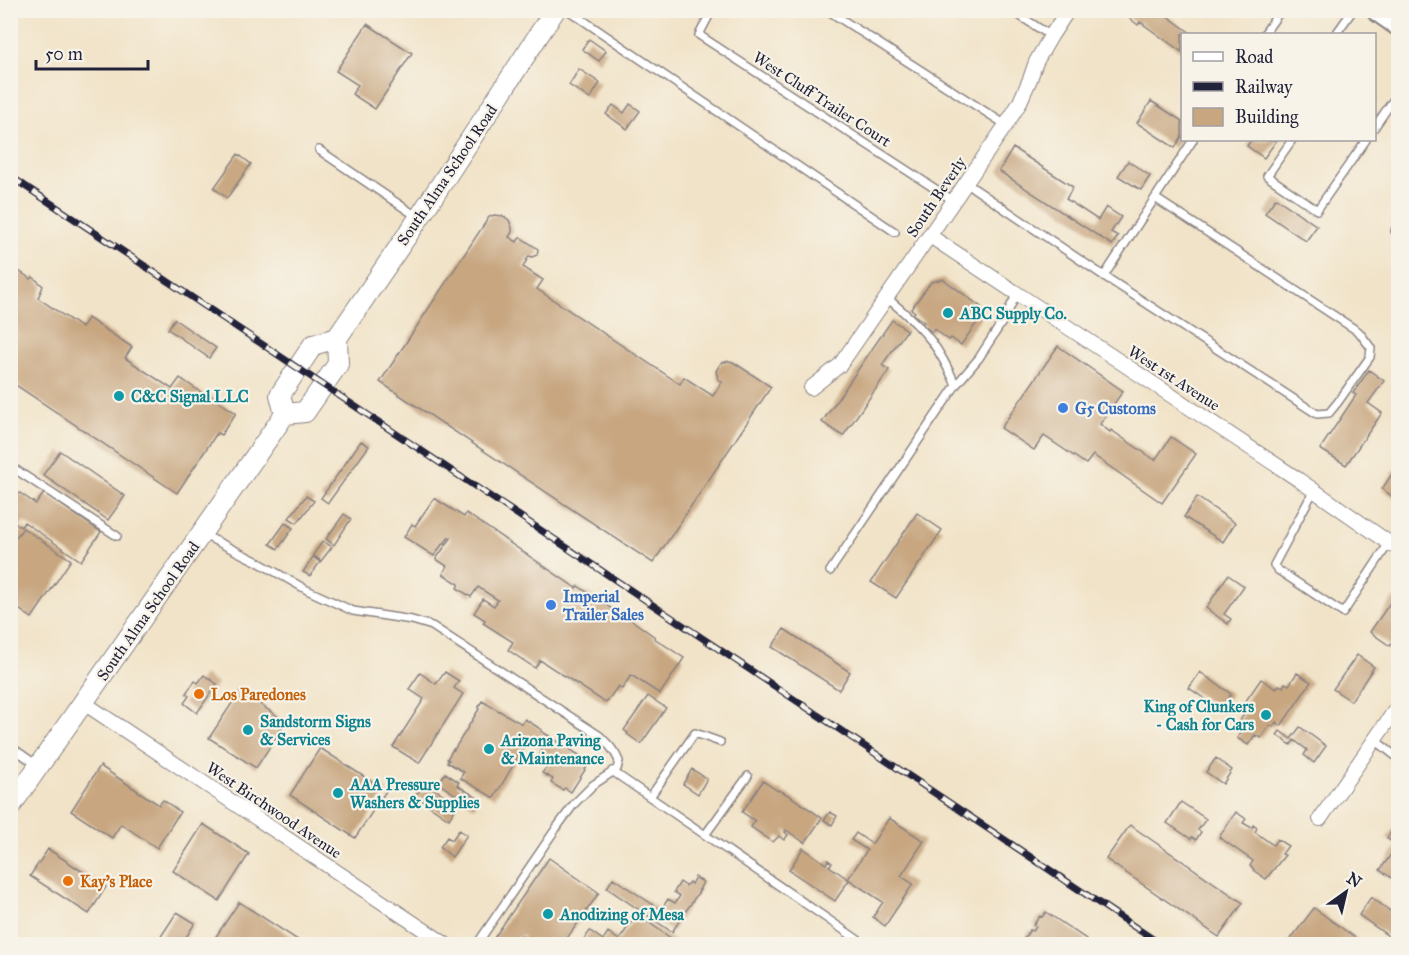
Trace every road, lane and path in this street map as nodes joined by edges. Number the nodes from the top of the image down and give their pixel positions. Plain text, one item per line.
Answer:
1 (555, 10) edge
2 (568, 10) edge
3 (712, 10) edge
4 (827, 10) edge
5 (1011, 10) edge
6 (1068, 10) edge
7 (1281, 10) edge
8 (1353, 10) edge
9 (1378, 10) edge
10 (1398, 24) edge
11 (1265, 33) edge
12 (1337, 33) edge
13 (1051, 36) junction
14 (1398, 93) edge
15 (1006, 125) junction
16 (1376, 125) edge
17 (1192, 141) edge
18 (1291, 141) edge
19 (1365, 141) edge
20 (319, 150) dead end
21 (966, 183) junction
22 (1155, 198) junction
23 (954, 201) junction
24 (419, 218) junction
25 (1398, 223) edge
26 (895, 232) dead end
27 (930, 236) junction
28 (1398, 236) edge
29 (1104, 276) junction
30 (1017, 293) junction
31 (887, 298) junction
32 (337, 339) junction
33 (956, 385) junction
34 (811, 388) dead end
35 (285, 414) junction
36 (10, 465) edge
37 (1314, 490) junction
38 (202, 534) junction
39 (117, 536) dead end
40 (1394, 546) edge
41 (830, 571) dead end
42 (84, 703) junction
43 (1398, 706) edge
44 (1375, 740) junction
45 (720, 742) dead end
46 (10, 746) edge
47 (1398, 758) edge
48 (39, 766) junction
49 (612, 771) junction
50 (748, 776) dead end
51 (650, 796) junction
52 (10, 807) edge
53 (1320, 819) dead end
54 (705, 835) junction
55 (445, 945) edge
56 (477, 945) edge
57 (864, 945) edge

1 - 24 main road, South Alma School Road
2 - 26 lane
3 - 23 lane, West Cluff Trailer Court
4 - 15 lane
5 - 13 lane
6 - 13 street, South Beverly
7 - 11 lane
8 - 12 lane
9 - 10 main road
13 - 15 street, South Beverly
14 - 16 lane
15 - 21 street, South Beverly
17 - 22 lane
18 - 19 lane
20 - 24 lane
21 - 23 street, South Beverly
21 - 29 lane
22 - 29 lane
22 - 29 lane
23 - 27 street, South Beverly
24 - 32 main road, South Alma School Road
25 - 28 lane
27 - 30 street, West 1st Avenue
27 - 31 street, South Beverly
30 - 33 lane
30 - 37 street, West 1st Avenue
31 - 33 lane
31 - 34 street, South Beverly
32 - 35 main road
32 - 35 main road
33 - 41 lane
35 - 38 main road, South Alma School Road
36 - 39 lane
37 - 40 street, West 1st Avenue
37 - 40 lane
38 - 42 main road, South Alma School Road
38 - 49 lane
42 - 48 main road, South Alma School Road
42 - 55 street, West Birchwood Avenue
43 - 44 street
44 - 47 lane
44 - 53 street
45 - 51 lane
46 - 48 lane
48 - 52 main road, South Alma School Road
49 - 51 lane
49 - 56 lane
50 - 54 lane
51 - 54 lane
54 - 57 lane

